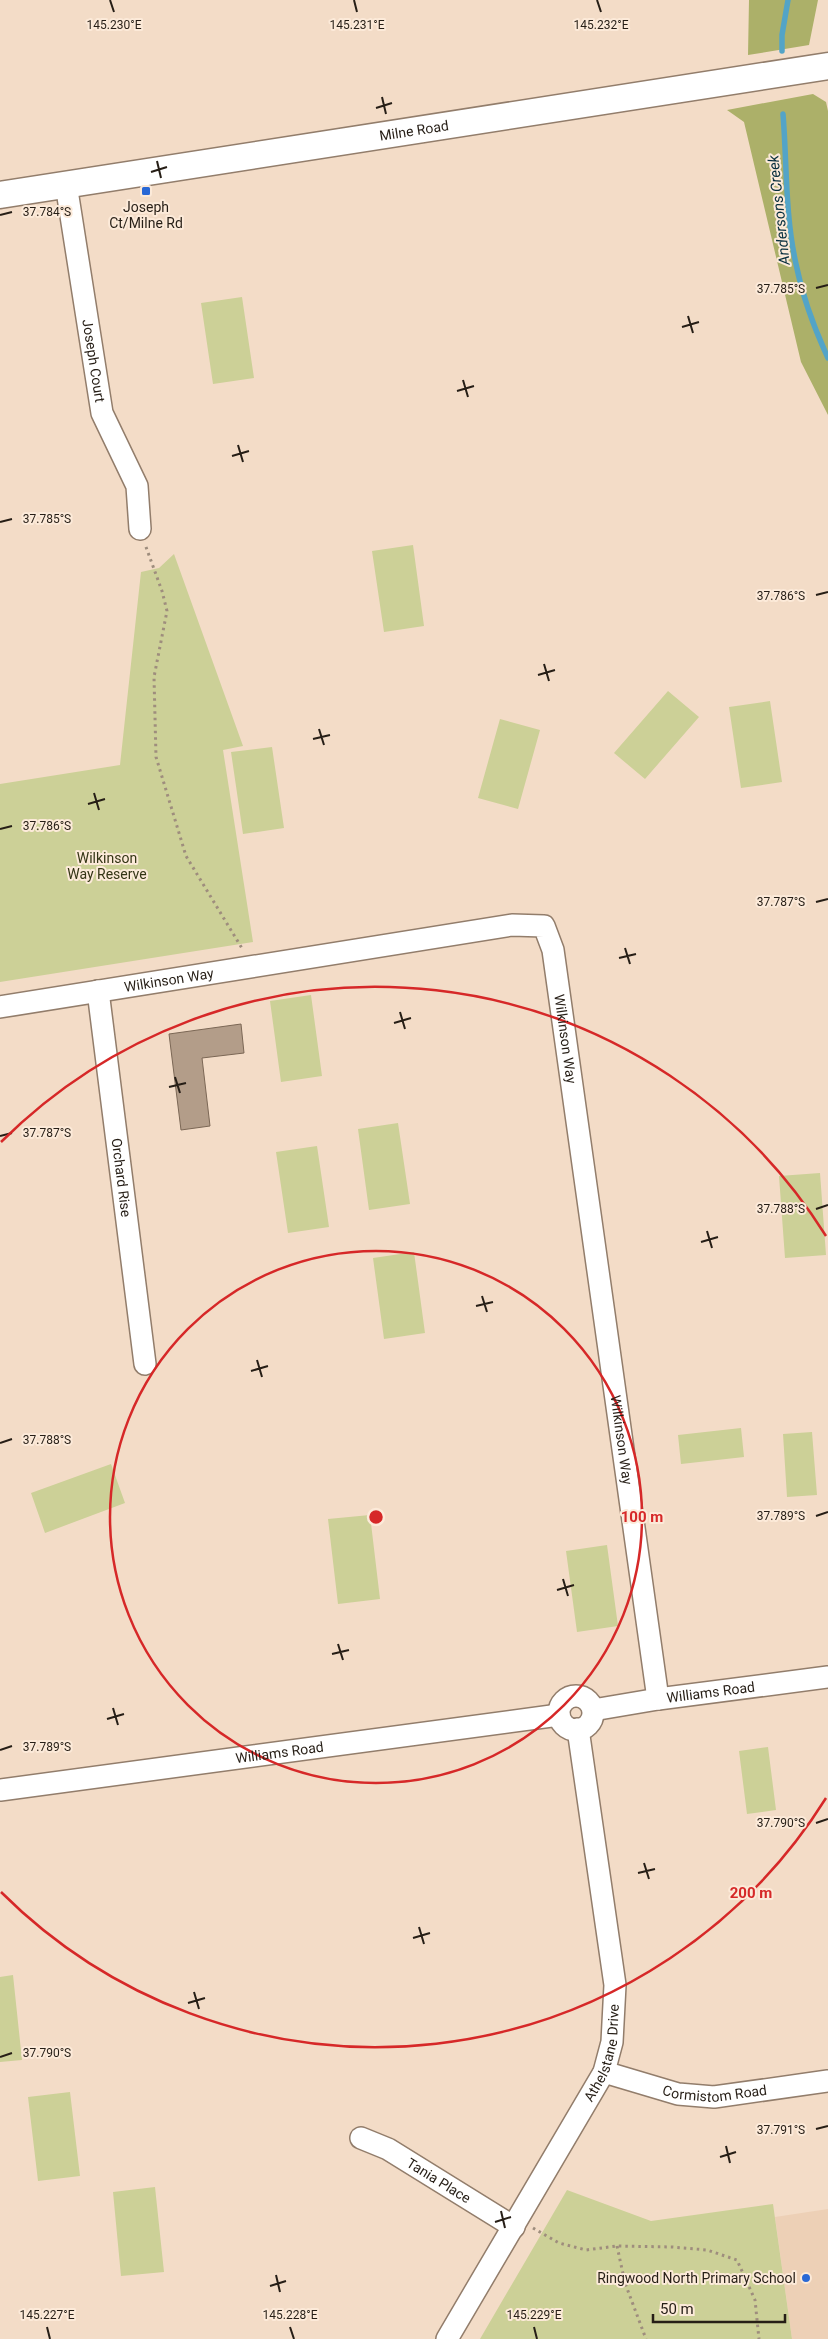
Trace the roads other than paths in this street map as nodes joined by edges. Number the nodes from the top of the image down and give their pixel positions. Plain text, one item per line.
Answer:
1 (828, 66) edge
2 (66, 184) junction
3 (0, 195) edge
4 (140, 530) road end
5 (98, 991) junction
6 (0, 1007) edge
7 (145, 1364) dead end
8 (828, 1677) edge
9 (658, 1698) junction
10 (593, 1710) junction
11 (559, 1715) junction
12 (578, 1729) junction
13 (0, 1790) edge
14 (604, 2072) junction
15 (828, 2081) edge
16 (361, 2138) dead end
17 (517, 2223) junction
18 (447, 2339) edge

1 - 2 street, Milne Road
2 - 3 street, Milne Road
2 - 4 street, Joseph Court
5 - 6 street, Wilkinson Way
5 - 7 street, Orchard Rise
5 - 9 street, Wilkinson Way
8 - 9 street, Williams Road
9 - 10 street, Williams Road
10 - 11 street
10 - 12 street
11 - 12 street
11 - 13 street, Williams Road
12 - 14 street, Athelstane Drive
14 - 15 street, Cormistom Road
14 - 17 street, Athelstane Drive
16 - 17 street, Tania Place
17 - 18 street, Athelstane Drive

